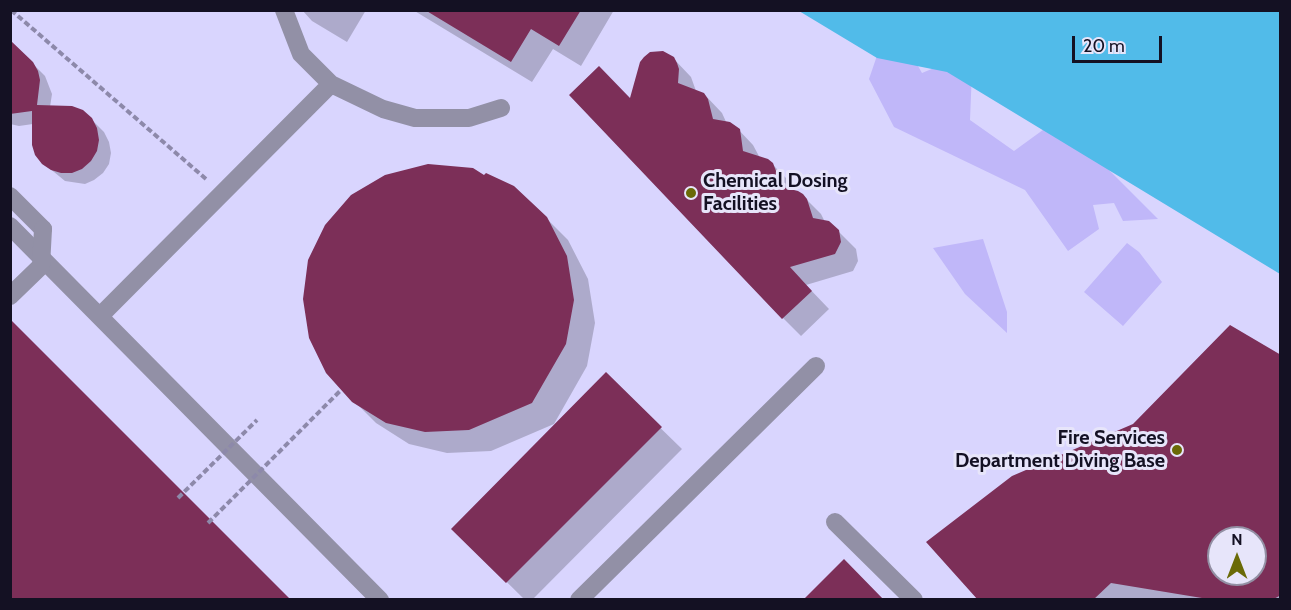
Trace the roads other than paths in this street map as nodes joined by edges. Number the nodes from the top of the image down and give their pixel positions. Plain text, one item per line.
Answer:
1 (284, 10) edge
2 (331, 84) junction
3 (501, 108) dead end
4 (10, 195) edge
5 (10, 226) edge
6 (10, 296) edge
7 (100, 316) junction
8 (816, 366) dead end
9 (835, 522) dead end
10 (380, 600) edge
11 (579, 600) edge
12 (914, 600) edge

1 - 2 lane
2 - 3 lane
2 - 7 lane
4 - 6 lane, bridge
5 - 7 lane
7 - 10 lane
8 - 11 lane
9 - 12 lane

